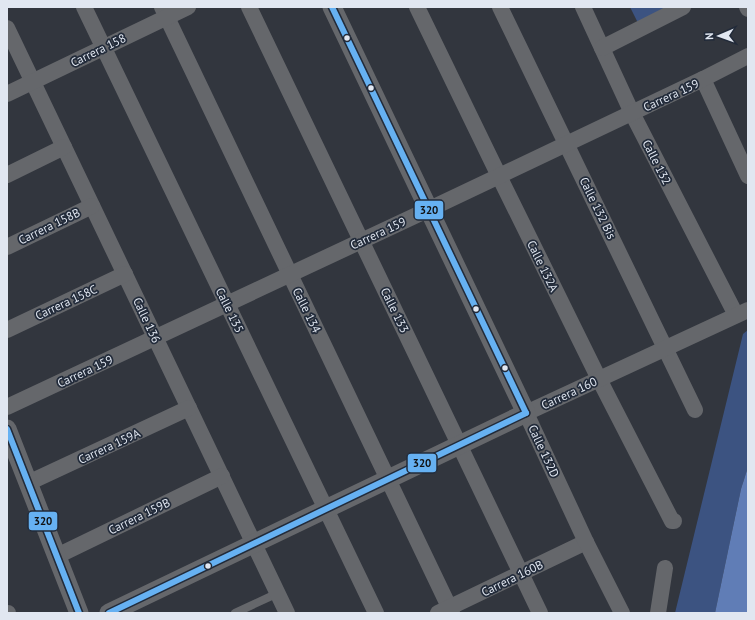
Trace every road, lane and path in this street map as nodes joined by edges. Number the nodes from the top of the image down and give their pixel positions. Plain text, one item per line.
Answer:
1 (84, 7) edge
2 (188, 7) edge
3 (249, 7) edge
4 (332, 7) edge
5 (417, 7) edge
6 (500, 7) edge
7 (582, 7) edge
8 (683, 7) edge
9 (164, 12) edge
10 (7, 28) edge
11 (103, 48) junction
12 (602, 48) junction
13 (748, 56) edge
14 (703, 79) junction
15 (33, 81) junction
16 (7, 94) edge
17 (632, 113) junction
18 (566, 144) junction
19 (64, 147) junction
20 (7, 175) edge
21 (499, 176) junction
22 (748, 176) edge
23 (92, 206) junction
24 (428, 210) junction
25 (362, 241) junction
26 (7, 247) edge
27 (125, 274) junction
28 (290, 275) junction
29 (227, 304) junction
30 (742, 313) edge
31 (7, 330) edge
32 (155, 338) junction
33 (666, 348) junction
34 (599, 379) junction
35 (7, 407) edge
36 (189, 408) junction
37 (695, 410) dead end
38 (526, 413) junction
39 (7, 429) edge
40 (459, 445) junction
41 (222, 476) junction
42 (388, 479) junction
43 (28, 484) junction
44 (326, 509) junction
45 (674, 521) dead end
46 (586, 542) junction
47 (254, 544) junction
48 (56, 556) junction
49 (665, 568) dead end
50 (521, 573) junction
51 (278, 594) junction
52 (446, 611) edge
53 (285, 612) edge
54 (78, 613) edge
55 (109, 613) edge
56 (235, 613) edge
57 (376, 613) edge
58 (540, 613) edge
59 (622, 613) edge
60 (658, 613) edge

1 - 11 street, Calle 135
2 - 9 street, Carrera 158
3 - 25 street, Calle 133
4 - 24 street, Calle 132D
5 - 21 street, Calle 132A
6 - 18 street, Calle 132 Bis
7 - 12 street, Calle 132
8 - 12 street
9 - 11 street, Carrera 158
9 - 28 street, Calle 134
10 - 15 street, Calle 136
11 - 15 street, Carrera 158
11 - 29 street, Calle 135
12 - 17 street, Calle 132
13 - 14 street, Carrera 159
14 - 17 street, Carrera 159
14 - 22 street
15 - 16 street, Carrera 158
15 - 19 street, Calle 136
17 - 18 street, Carrera 159
17 - 30 street, Calle 132
18 - 21 street, Carrera 159
18 - 33 street, Calle 132 Bis
19 - 20 street
19 - 23 street, Calle 136
21 - 24 street, Carrera 159
21 - 34 street, Calle 132A
23 - 26 street, Carrera 158B
23 - 27 street, Calle 136
24 - 25 street, Carrera 159
24 - 38 street, Calle 132D
25 - 28 street, Carrera 159
25 - 40 street, Calle 133
27 - 31 street, Carrera 158C
27 - 32 street, Calle 136
28 - 29 street, Carrera 159
28 - 42 street, Calle 134
29 - 32 street, Carrera 159
29 - 44 street, Calle 135
30 - 33 street, Carrera 160
32 - 35 street, Carrera 159
32 - 36 street, Calle 136
33 - 34 street, Carrera 160
33 - 37 street, Calle 132 Bis
34 - 38 street, Carrera 160
34 - 45 street, Calle 132A
36 - 41 street, Calle 136
36 - 43 street, Carrera 159A
38 - 40 street, Carrera 160
38 - 46 street, Calle 132D
39 - 43 street
40 - 42 street, Carrera 160
40 - 50 street, Calle 133
41 - 47 street, Calle 136
41 - 48 street, Carrera 159B
42 - 44 street, Carrera 160
42 - 52 street, Calle 134
43 - 48 street
44 - 47 street, Carrera 160
44 - 57 street, Calle 135
46 - 50 street, Carrera 160B
46 - 59 street, Calle 132D
47 - 51 street, Calle 136
47 - 55 street, Carrera 160
48 - 54 street
49 - 60 street
50 - 52 street, Carrera 160B
50 - 58 street, Calle 133
51 - 53 street, Calle 136
51 - 56 lane

